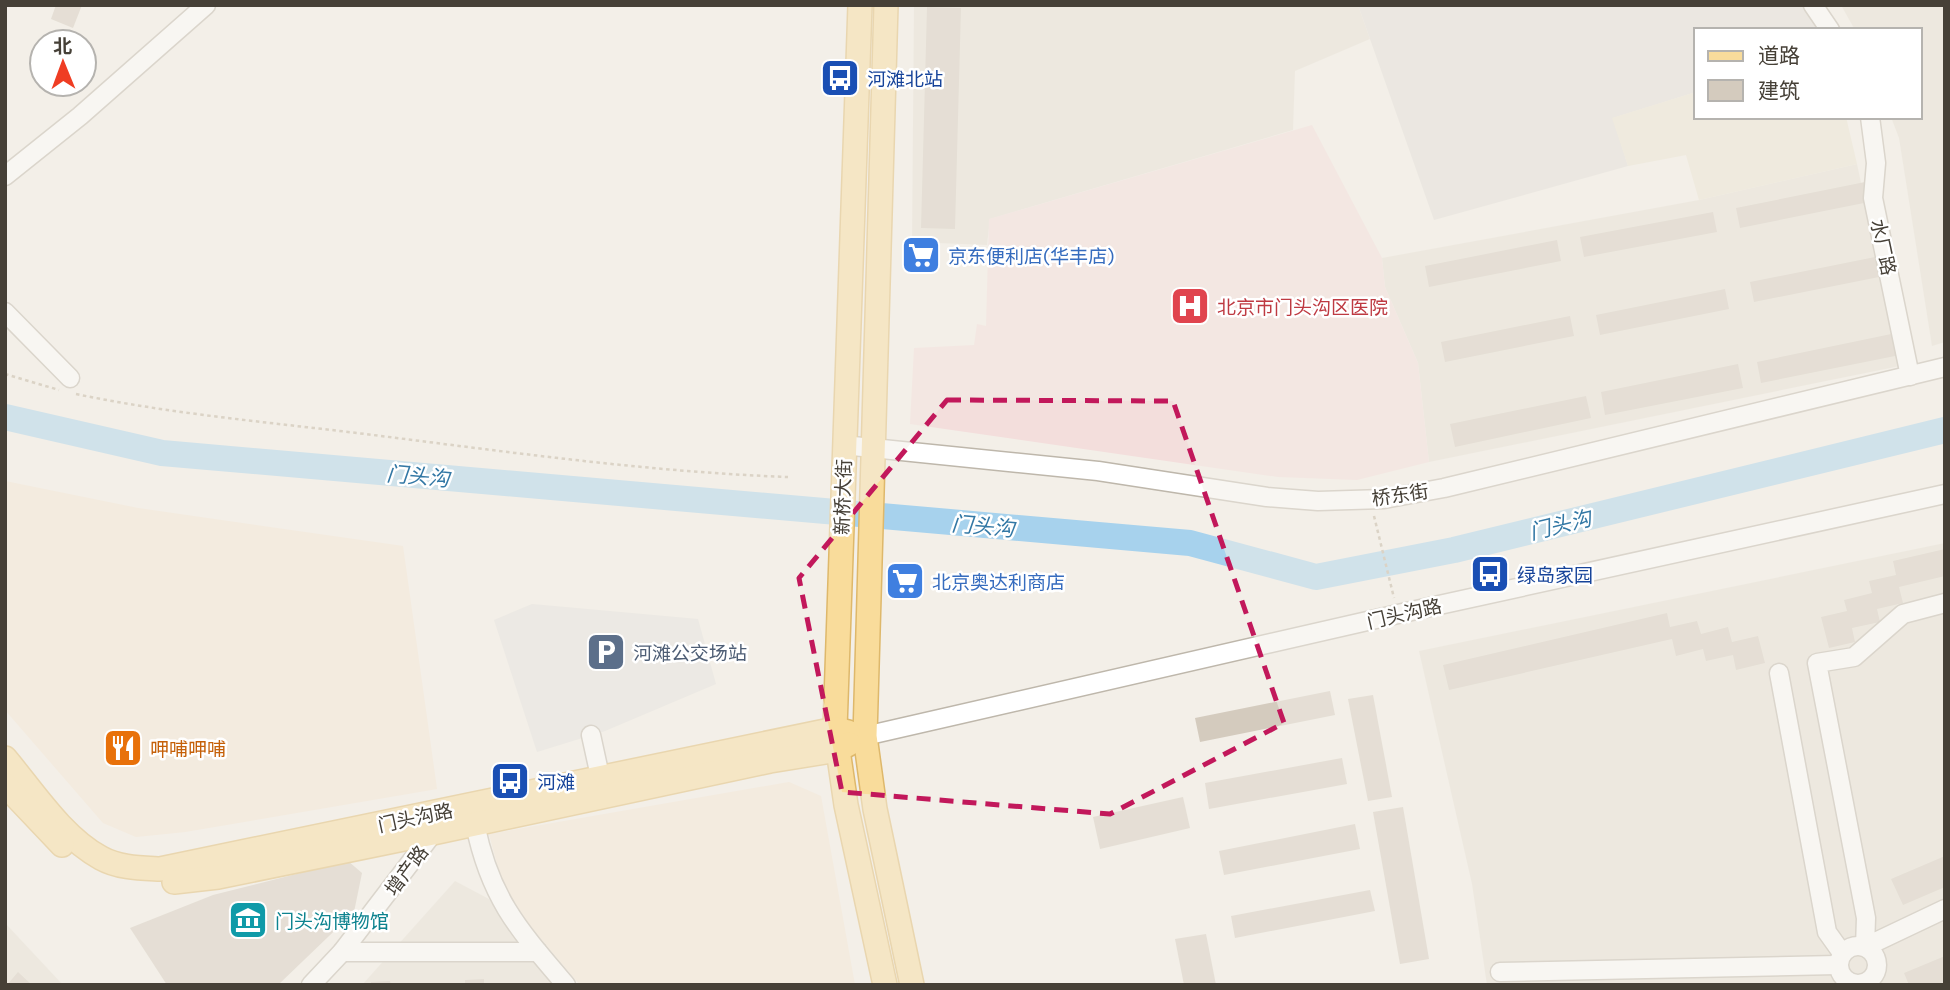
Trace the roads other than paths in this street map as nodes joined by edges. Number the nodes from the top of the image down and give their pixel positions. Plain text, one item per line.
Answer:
1 (206, 5) edge
2 (860, 5) edge
3 (886, 5) edge
4 (1813, 5) edge
5 (1829, 28) edge
6 (1870, 119) edge
7 (5, 176) edge
8 (5, 312) edge
9 (1945, 366) edge
10 (1910, 376) junction
11 (70, 378) dead end
12 (844, 445) junction
13 (873, 448) junction
14 (1945, 494) edge
15 (1945, 603) edge
16 (1779, 673) dead end
17 (591, 735) dead end
18 (865, 736) junction
19 (836, 740) junction
20 (5, 758) edge
21 (5, 785) edge
22 (602, 788) junction
23 (430, 824) junction
24 (475, 824) junction
25 (1945, 909) edge
26 (1865, 947) junction
27 (342, 952) junction
28 (538, 952) junction
29 (1840, 959) junction
30 (1500, 972) dead end
31 (311, 985) edge
32 (566, 985) edge
33 (885, 985) edge
34 (912, 985) edge
35 (1866, 985) edge

1 - 7 street
2 - 12 main road, 新桥大街
3 - 13 main road, 新桥大街
4 - 5 street
6 - 10 street, 水厂路
8 - 11 street
9 - 10 street, 桥东街
10 - 13 street, 桥东街
12 - 13 street, 桥东街
12 - 19 main road, 新桥大街
13 - 18 main road, 新桥大街
14 - 18 street, 门头沟路
15 - 26 street
16 - 29 street
17 - 22 street
18 - 19 main road, 门头沟路
18 - 34 main road, 新桥大街
19 - 22 main road, 门头沟路
19 - 33 main road, 新桥大街
20 - 23 main road, 门头沟路
21 - 23 main road, 门头沟路
22 - 23 main road, 门头沟路
22 - 24 main road, 门头沟路
23 - 24 main road, 门头沟路
23 - 27 street, 增产路
24 - 28 street
25 - 26 street
26 - 29 street
26 - 35 street
27 - 28 street
27 - 31 street, 增产路
28 - 32 street
29 - 30 street
29 - 35 street

